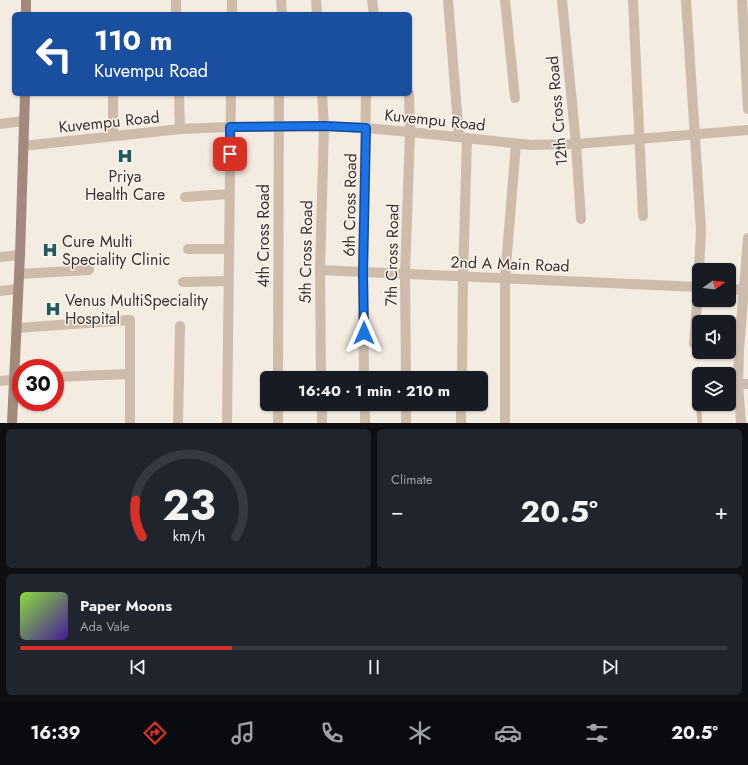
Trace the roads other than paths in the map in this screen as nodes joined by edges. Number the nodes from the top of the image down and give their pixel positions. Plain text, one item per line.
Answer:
1 (26, 0) edge
2 (176, 0) edge
3 (232, 0) edge
4 (281, 0) edge
5 (316, 0) edge
6 (372, 0) edge
7 (448, 0) edge
8 (505, 0) edge
9 (562, 0) edge
10 (633, 0) edge
11 (686, 0) edge
12 (742, 0) edge
13 (26, 12) edge
14 (176, 12) edge
15 (232, 12) edge
16 (282, 12) edge
17 (316, 12) edge
18 (374, 12) edge
19 (747, 71) edge
20 (25, 96) edge
21 (113, 96) edge
22 (179, 96) edge
23 (231, 96) edge
24 (279, 96) edge
25 (322, 96) edge
26 (366, 96) edge
27 (410, 96) edge
28 (515, 98) dead end
29 (748, 109) edge
30 (23, 121) junction
31 (0, 124) edge
32 (278, 126) junction
33 (324, 126) junction
34 (230, 127) junction
35 (366, 128) junction
36 (180, 129) junction
37 (748, 130) edge
38 (410, 132) junction
39 (694, 134) junction
40 (113, 136) junction
41 (463, 138) junction
42 (639, 139) junction
43 (516, 144) junction
44 (576, 144) junction
45 (23, 146) junction
46 (229, 194) junction
47 (185, 197) dead end
48 (643, 216) dead end
49 (581, 219) dead end
50 (748, 238) edge
51 (188, 249) dead end
52 (229, 249) junction
53 (20, 256) junction
54 (0, 257) edge
55 (699, 263) edge
56 (89, 270) dead end
57 (320, 270) junction
58 (363, 273) junction
59 (19, 274) junction
60 (405, 274) junction
61 (463, 277) junction
62 (505, 278) junction
63 (228, 281) junction
64 (182, 282) dead end
65 (692, 287) edge
66 (18, 289) junction
67 (745, 290) edge
68 (0, 291) edge
69 (180, 326) dead end
70 (17, 328) junction
71 (18, 359) edge
72 (278, 371) edge
73 (321, 371) edge
74 (364, 371) edge
75 (406, 371) edge
76 (462, 371) edge
77 (129, 374) junction
78 (64, 377) edge
79 (12, 380) edge
80 (0, 381) edge
81 (738, 384) junction
82 (748, 384) edge
83 (14, 411) edge
84 (278, 411) edge
85 (322, 411) edge
86 (365, 411) edge
87 (406, 411) edge
88 (461, 411) edge
89 (699, 411) edge
90 (12, 423) edge
91 (130, 423) edge
92 (178, 423) edge
93 (227, 423) edge
94 (278, 423) edge
95 (322, 423) edge
96 (365, 423) edge
97 (406, 423) edge
98 (461, 423) edge
99 (505, 423) edge
100 (700, 423) edge
101 (741, 423) edge

1 - 13 main road
2 - 14 street
3 - 15 street
4 - 16 street
5 - 17 street
6 - 18 street
7 - 41 street
8 - 28 street
9 - 44 street, 12th Cross Road
10 - 42 street
11 - 39 street
12 - 19 street
19 - 29 street
20 - 30 main road
21 - 40 street
22 - 36 street
23 - 34 street
24 - 32 street, 4th Cross Road
25 - 33 street, 5th Cross Road
26 - 35 street, 6th Cross Road
27 - 38 street, 7th Cross Road
30 - 31 street
30 - 45 main road
32 - 33 street, Kuvempu Road
32 - 34 street, Kuvempu Road
32 - 72 street, 4th Cross Road
33 - 35 street, Kuvempu Road
33 - 57 street, 5th Cross Road
34 - 36 street, Kuvempu Road
34 - 46 street
35 - 38 street, Kuvempu Road
35 - 58 street, 6th Cross Road
36 - 40 street, Kuvempu Road
37 - 39 street, Kuvempu Road
38 - 41 street, Kuvempu Road
38 - 60 street, 7th Cross Road
39 - 42 street, Kuvempu Road
39 - 55 street
40 - 45 street, Kuvempu Road
41 - 43 street, Kuvempu Road
41 - 61 street
42 - 44 street, Kuvempu Road
42 - 48 street
43 - 44 street, Kuvempu Road
43 - 62 street
44 - 49 street, 12th Cross Road
45 - 53 main road
46 - 47 street
46 - 52 street
50 - 67 street
51 - 52 street
52 - 63 street
53 - 54 street
53 - 59 main road
56 - 59 street
57 - 58 street, 2nd A Main Road
57 - 73 street, 5th Cross Road
58 - 60 street, 2nd A Main Road
58 - 74 street, 6th Cross Road
59 - 66 main road
60 - 61 street, 2nd A Main Road
60 - 75 street, 7th Cross Road
61 - 62 street, 2nd A Main Road
61 - 76 street
62 - 65 street, 2nd A Main Road
62 - 99 street
63 - 64 street
63 - 93 street
66 - 68 street
66 - 70 main road
67 - 81 street
69 - 92 street
70 - 71 main road
70 - 77 street
77 - 78 street
77 - 91 street
79 - 80 street
81 - 82 street
81 - 101 street
83 - 90 main road
84 - 94 street
85 - 95 street
86 - 96 street
87 - 97 street
88 - 98 street
89 - 100 lane

